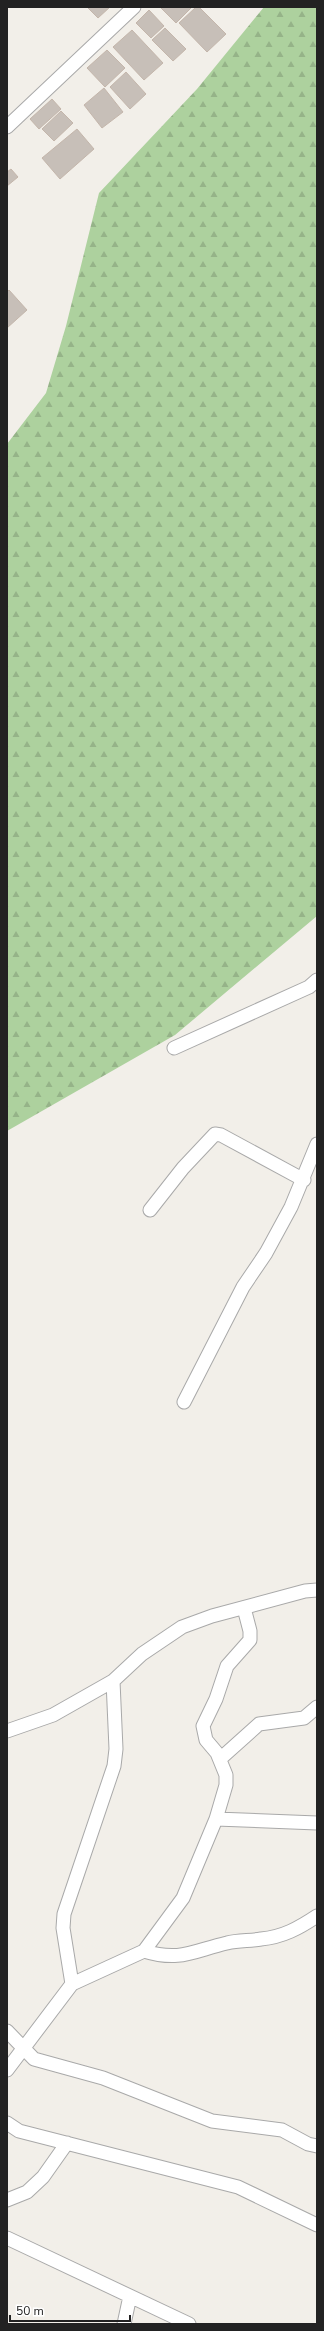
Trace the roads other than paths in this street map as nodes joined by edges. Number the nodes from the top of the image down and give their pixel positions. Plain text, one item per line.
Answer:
1 (134, 7) edge
2 (7, 127) edge
3 (317, 980) edge
4 (174, 1048) dead end
5 (317, 1144) edge
6 (304, 1180) junction
7 (150, 1210) dead end
8 (184, 1402) dead end
9 (317, 1590) edge
10 (244, 1608) junction
11 (113, 1682) junction
12 (317, 1706) edge
13 (7, 1731) edge
14 (220, 1759) junction
15 (216, 1819) junction
16 (317, 1823) edge
17 (317, 1916) edge
18 (144, 1951) junction
19 (72, 1984) junction
20 (7, 2030) edge
21 (24, 2050) junction
22 (7, 2070) edge
23 (7, 2123) edge
24 (67, 2143) junction
25 (317, 2146) edge
26 (7, 2200) edge
27 (317, 2225) edge
28 (7, 2238) edge
29 (130, 2296) junction
30 (124, 2324) edge
31 (189, 2324) edge

1 - 2 street
3 - 4 street
5 - 6 street
6 - 7 street
6 - 8 street
9 - 10 street
10 - 11 street
10 - 14 street
11 - 13 street
11 - 19 street
12 - 14 street
14 - 15 street
15 - 16 street
15 - 18 street
17 - 18 street
18 - 19 street
19 - 21 street
20 - 21 street
21 - 22 street
21 - 25 street
23 - 24 street
24 - 26 street
24 - 27 street
28 - 29 street
29 - 30 street
29 - 31 street

